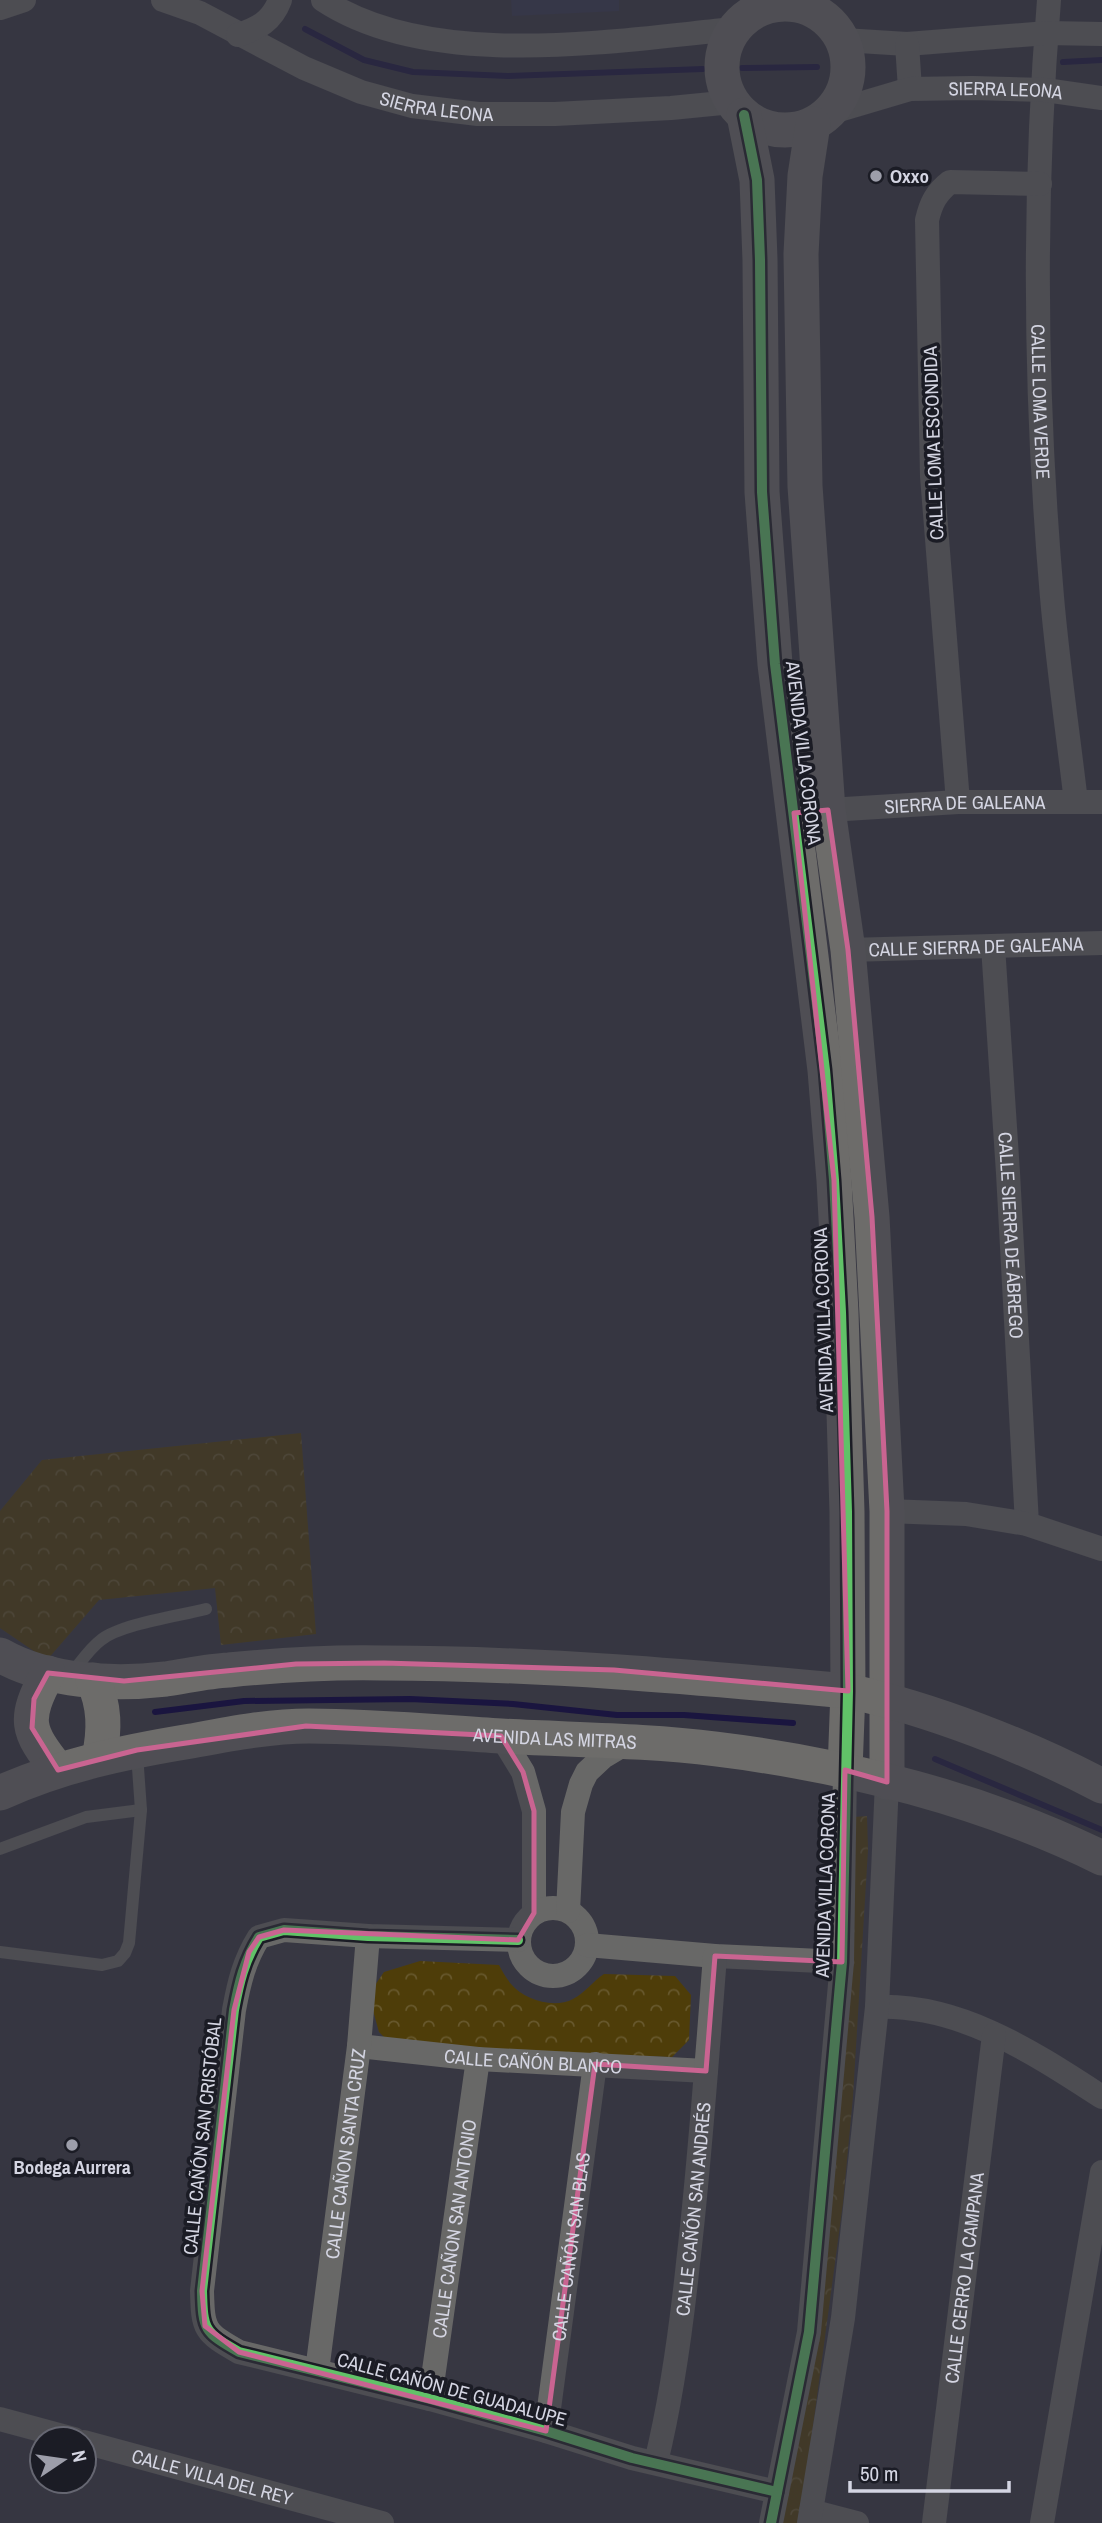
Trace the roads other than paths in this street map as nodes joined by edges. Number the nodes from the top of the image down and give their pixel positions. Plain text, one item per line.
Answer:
1 (24, 0) edge
2 (163, 0) edge
3 (280, 0) edge
4 (323, 0) edge
5 (1049, 0) edge
6 (764, 3) edge
7 (808, 4) edge
8 (202, 6) edge
9 (0, 8) edge
10 (734, 29) junction
11 (1047, 33) junction
12 (1102, 34) edge
13 (239, 35) junction
14 (843, 40) junction
15 (908, 44) junction
16 (910, 89) junction
17 (1045, 90) junction
18 (1102, 98) edge
19 (738, 108) junction
20 (821, 118) junction
21 (1040, 184) junction
22 (958, 802) junction
23 (1076, 802) junction
24 (1102, 802) edge
25 (828, 810) junction
26 (794, 813) junction
27 (1102, 943) edge
28 (993, 946) junction
29 (848, 950) junction
30 (887, 1511) junction
31 (1027, 1524) junction
32 (1102, 1549) edge
33 (206, 1609) dead end
34 (0, 1656) edge
35 (70, 1677) junction
36 (848, 1691) junction
37 (886, 1699) junction
38 (501, 1736) junction
39 (628, 1742) junction
40 (137, 1750) junction
41 (99, 1758) junction
42 (58, 1770) junction
43 (845, 1770) junction
44 (887, 1782) junction
45 (1102, 1786) edge
46 (0, 1793) edge
47 (141, 1810) junction
48 (534, 1811) junction
49 (573, 1812) junction
50 (0, 1849) edge
51 (1102, 1858) edge
52 (568, 1911) junction
53 (534, 1913) junction
54 (368, 1936) junction
55 (518, 1940) junction
56 (587, 1945) junction
57 (0, 1952) edge
58 (715, 1956) junction
59 (842, 1962) junction
60 (877, 2007) junction
61 (995, 2035) junction
62 (359, 2046) junction
63 (478, 2059) junction
64 (595, 2064) junction
65 (706, 2071) junction
66 (1102, 2097) edge
67 (1102, 2172) edge
68 (1098, 2226) edge
69 (239, 2352) joint
70 (317, 2371) junction
71 (430, 2399) junction
72 (0, 2419) edge
73 (28, 2427) edge
74 (546, 2431) junction
75 (98, 2446) edge
76 (656, 2462) junction
77 (777, 2492) junction
78 (810, 2517) edge
79 (382, 2523) edge
80 (771, 2523) edge
81 (858, 2523) edge
82 (934, 2523) edge
83 (1042, 2523) edge

1 - 9 street
2 - 8 street, SIERRA LEONA
3 - 13 street
4 - 10 street
5 - 11 street, CALLE LOMA VERDE
6 - 7 street
6 - 10 street
7 - 14 street
8 - 13 street, SIERRA LEONA
10 - 19 street
11 - 12 street
11 - 15 street
11 - 17 street, CALLE LOMA VERDE
13 - 19 street, SIERRA LEONA
14 - 15 street
14 - 20 street
15 - 16 street
16 - 17 street, SIERRA LEONA
16 - 20 street, SIERRA LEONA
17 - 18 street, SIERRA LEONA
17 - 21 street, CALLE LOMA VERDE
19 - 20 street
19 - 26 street, AVENIDA VILLA CORONA
20 - 25 street, AVENIDA VILLA CORONA
21 - 22 street, CALLE LOMA ESCONDIDA
21 - 23 street, CALLE LOMA VERDE
22 - 23 street, SIERRA DE GALEANA
22 - 25 street, SIERRA DE GALEANA
23 - 24 street, SIERRA DE GALEANA
25 - 26 street, SIERRA DE GALEANA
25 - 29 street, AVENIDA VILLA CORONA
26 - 36 street, AVENIDA VILLA CORONA
27 - 28 street, CALLE SIERRA DE GALEANA
28 - 29 street, CALLE SIERRA DE GALEANA
28 - 31 street, CALLE SIERRA DE ÁBREGO
29 - 30 street, AVENIDA VILLA CORONA
30 - 31 street
30 - 37 street, AVENIDA VILLA CORONA
31 - 32 street
33 - 35 lane
34 - 35 street
35 - 36 street
35 - 41 street
35 - 42 street
36 - 37 street
36 - 43 street, AVENIDA VILLA CORONA
37 - 44 street, AVENIDA VILLA CORONA
37 - 45 street
38 - 39 street, AVENIDA LAS MITRAS
38 - 40 street, AVENIDA LAS MITRAS
38 - 48 street
39 - 43 street, AVENIDA LAS MITRAS
39 - 49 street
40 - 41 street, AVENIDA LAS MITRAS
40 - 47 lane
41 - 42 street, AVENIDA LAS MITRAS
42 - 46 street, AVENIDA LAS MITRAS
43 - 44 street, AVENIDA LAS MITRAS
43 - 59 street, AVENIDA VILLA CORONA
44 - 51 street, AVENIDA LAS MITRAS
44 - 60 street, AVENIDA VILLA CORONA
47 - 50 lane
47 - 57 lane
48 - 49 street
48 - 53 street
49 - 52 street
52 - 53 street
52 - 56 street
53 - 55 street
54 - 55 street
54 - 62 street, CALLE CAÑON SANTA CRUZ
54 - 69 street, CALLE CAÑÓN SAN CRISTÓBAL
55 - 56 street
56 - 58 street
58 - 59 street
58 - 65 street, CALLE CAÑÓN SAN ANDRÉS
59 - 77 street, AVENIDA VILLA CORONA
60 - 61 street
60 - 78 street, AVENIDA VILLA CORONA
61 - 66 street
61 - 82 street, CALLE CERRO LA CAMPANA
62 - 63 street, CALLE CAÑÓN BLANCO
62 - 70 street, CALLE CAÑON SANTA CRUZ
63 - 64 street, CALLE CAÑÓN BLANCO
63 - 71 street, CALLE CAÑON SAN ANTONIO
64 - 65 street, CALLE CAÑÓN BLANCO
64 - 74 street, CALLE CAÑÓN SAN BLAS
65 - 76 street, CALLE CAÑÓN SAN ANDRÉS
67 - 68 street
68 - 83 street
69 - 70 street, CALLE CAÑÓN DE GUADALUPE
70 - 71 street, CALLE CAÑÓN DE GUADALUPE
71 - 74 street, CALLE CAÑÓN DE GUADALUPE
72 - 73 street
74 - 76 street, CALLE CAÑÓN DE GUADALUPE
75 - 79 street, CALLE VILLA DEL REY
76 - 77 street, CALLE CAÑÓN DE GUADALUPE
77 - 80 street, AVENIDA VILLA CORONA
78 - 81 street

